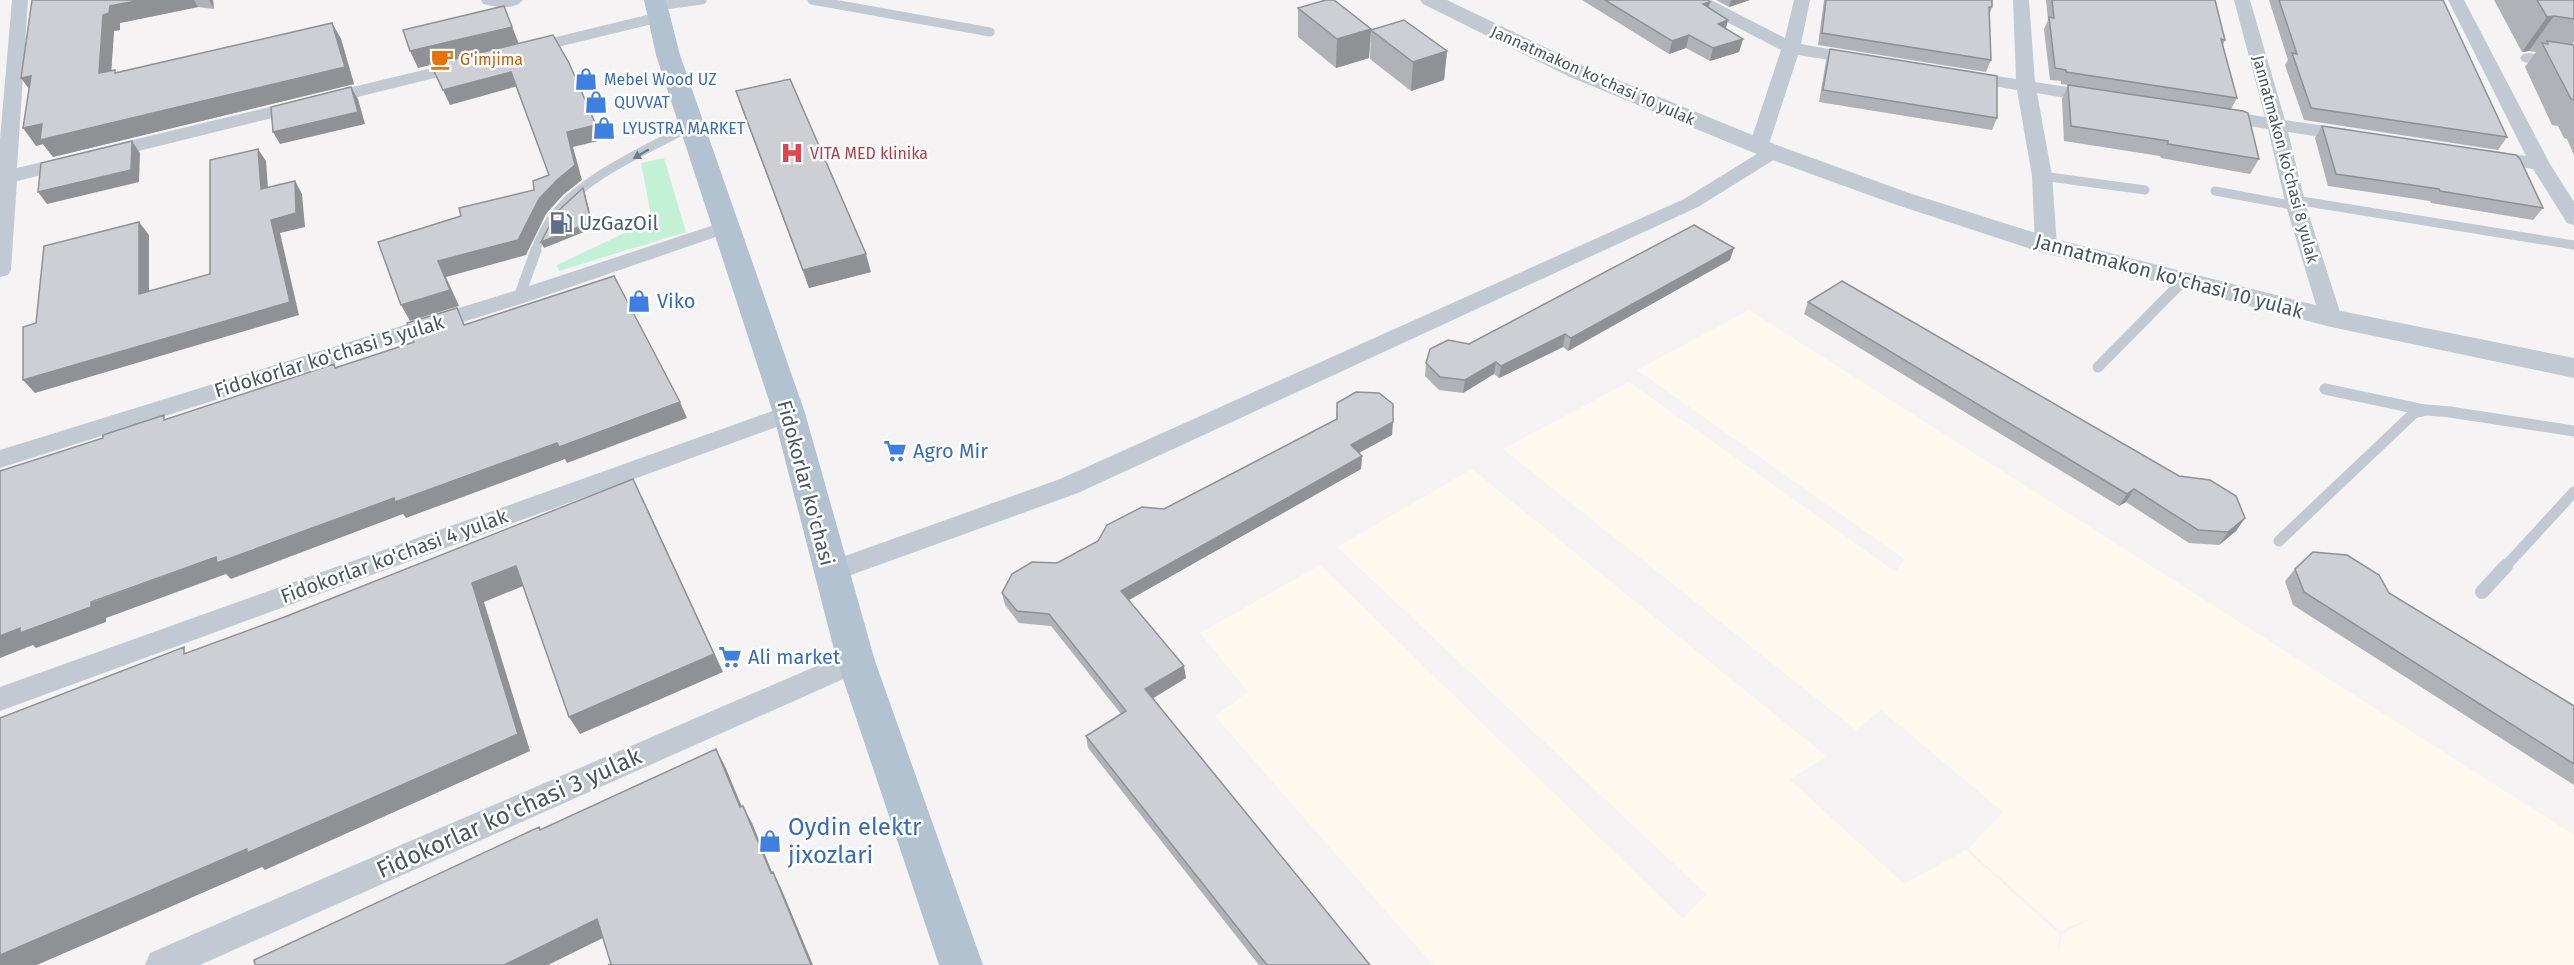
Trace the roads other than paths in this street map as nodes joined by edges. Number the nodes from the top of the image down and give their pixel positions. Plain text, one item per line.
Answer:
1 (20, 0) edge
2 (489, 0) edge
3 (515, 0) edge
4 (702, 0) edge
5 (812, 0) edge
6 (1430, 0) edge
7 (1698, 0) edge
8 (1802, 0) edge
9 (2021, 0) edge
10 (2242, 0) edge
11 (2456, 0) edge
12 (657, 8) edge
13 (990, 32) dead end
14 (1791, 48) junction
15 (508, 55) edge
16 (2529, 58) dead end
17 (484, 60) edge
18 (1885, 64) edge
19 (2574, 65) edge
20 (1943, 73) edge
21 (2026, 87) junction
22 (2117, 100) edge
23 (2197, 113) edge
24 (692, 125) junction
25 (2277, 125) junction
26 (2368, 138) edge
27 (1766, 149) junction
28 (2471, 154) edge
29 (2540, 164) junction
30 (2042, 176) junction
31 (7, 177) junction
32 (2145, 190) dead end
33 (2215, 191) dead end
34 (2296, 203) junction
35 (2574, 219) edge
36 (726, 227) junction
37 (2046, 245) junction
38 (2574, 245) edge
39 (0, 270) edge
40 (2184, 280) junction
41 (519, 297) junction
42 (2331, 318) junction
43 (2098, 367) dead end
44 (2574, 369) edge
45 (2325, 389) dead end
46 (2427, 410) junction
47 (789, 413) junction
48 (2574, 430) edge
49 (0, 459) edge
50 (2574, 492) edge
51 (2279, 541) dead end
52 (830, 572) junction
53 (2482, 592) dead end
54 (856, 661) junction
55 (0, 699) edge
56 (162, 965) edge
57 (961, 965) edge

1 - 31 street
2 - 3 street
4 - 12 lane
5 - 13 lane
6 - 27 street, Jannatmakon ko'chasi 10 yulak
7 - 14 street
8 - 14 street
9 - 21 street
10 - 25 street, Jannatmakon ko'chasi 8 yulak
11 - 29 street
12 - 15 street
12 - 24 main road, Fidokorlar ko'chasi
14 - 18 street
14 - 27 street
16 - 19 street
17 - 31 street
20 - 21 street
21 - 22 street
21 - 30 street
23 - 25 street
24 - 36 main road, Fidokorlar ko'chasi
24 -> 41 lane
25 - 26 street
25 - 34 street, Jannatmakon ko'chasi 8 yulak
27 - 37 street, Jannatmakon ko'chasi 10 yulak
27 - 52 street
28 - 29 street
29 - 35 street
30 - 32 lane
30 - 37 street
31 - 39 street
33 - 34 lane
34 - 38 lane
34 - 42 street, Jannatmakon ko'chasi 8 yulak
36 - 41 street, Fidokorlar ko'chasi 5 yulak
36 - 47 main road, Fidokorlar ko'chasi
37 - 40 street, Jannatmakon ko'chasi 10 yulak
40 - 42 street, Jannatmakon ko'chasi 10 yulak
40 - 43 lane
41 - 49 street, Fidokorlar ko'chasi 5 yulak
42 - 44 street, Jannatmakon ko'chasi 10 yulak
45 - 46 lane
46 - 48 lane
46 - 51 lane
47 - 52 main road, Fidokorlar ko'chasi
47 - 55 street, Fidokorlar ko'chasi 4 yulak
50 - 53 lane
52 - 54 main road, Fidokorlar ko'chasi
54 - 56 street, Fidokorlar ko'chasi 3 yulak
54 - 57 main road, Fidokorlar ko'chasi

